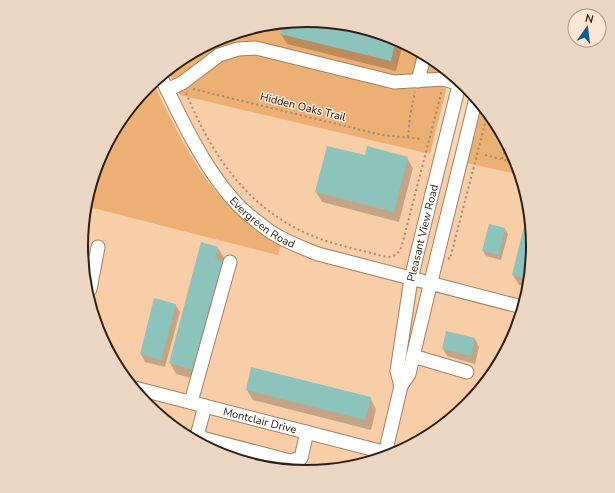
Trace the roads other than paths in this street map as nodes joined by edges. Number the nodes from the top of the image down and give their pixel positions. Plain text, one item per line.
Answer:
1 (423, 60) edge
2 (163, 81) edge
3 (418, 81) junction
4 (453, 82) edge
5 (458, 87) edge
6 (167, 90) junction
7 (475, 104) edge
8 (98, 247) dead end
9 (230, 262) dead end
10 (411, 279) junction
11 (91, 283) edge
12 (430, 284) junction
13 (519, 306) edge
14 (413, 356) junction
15 (467, 372) dead end
16 (401, 386) junction
17 (141, 389) edge
18 (191, 402) junction
19 (205, 406) junction
20 (307, 432) junction
21 (389, 450) edge
22 (381, 453) edge

1 - 3 street
2 - 6 street, Evergreen Road
3 - 4 street
3 - 6 street
5 - 10 street, Pleasant View Road
6 - 10 street, Evergreen Road
7 - 12 street, Pleasant View Road
8 - 11 street
9 - 18 street
10 - 12 street, Evergreen Road
10 - 16 street, Pleasant View Road
12 - 13 street, Evergreen Road
12 - 14 street, Pleasant View Road
14 - 15 street
14 - 16 street, Pleasant View Road
16 - 21 street, Pleasant View Road
17 - 18 street, Montclair Drive
18 - 19 street, Montclair Drive
19 - 20 street, Montclair Drive
19 - 20 street
20 - 22 street, Montclair Drive

